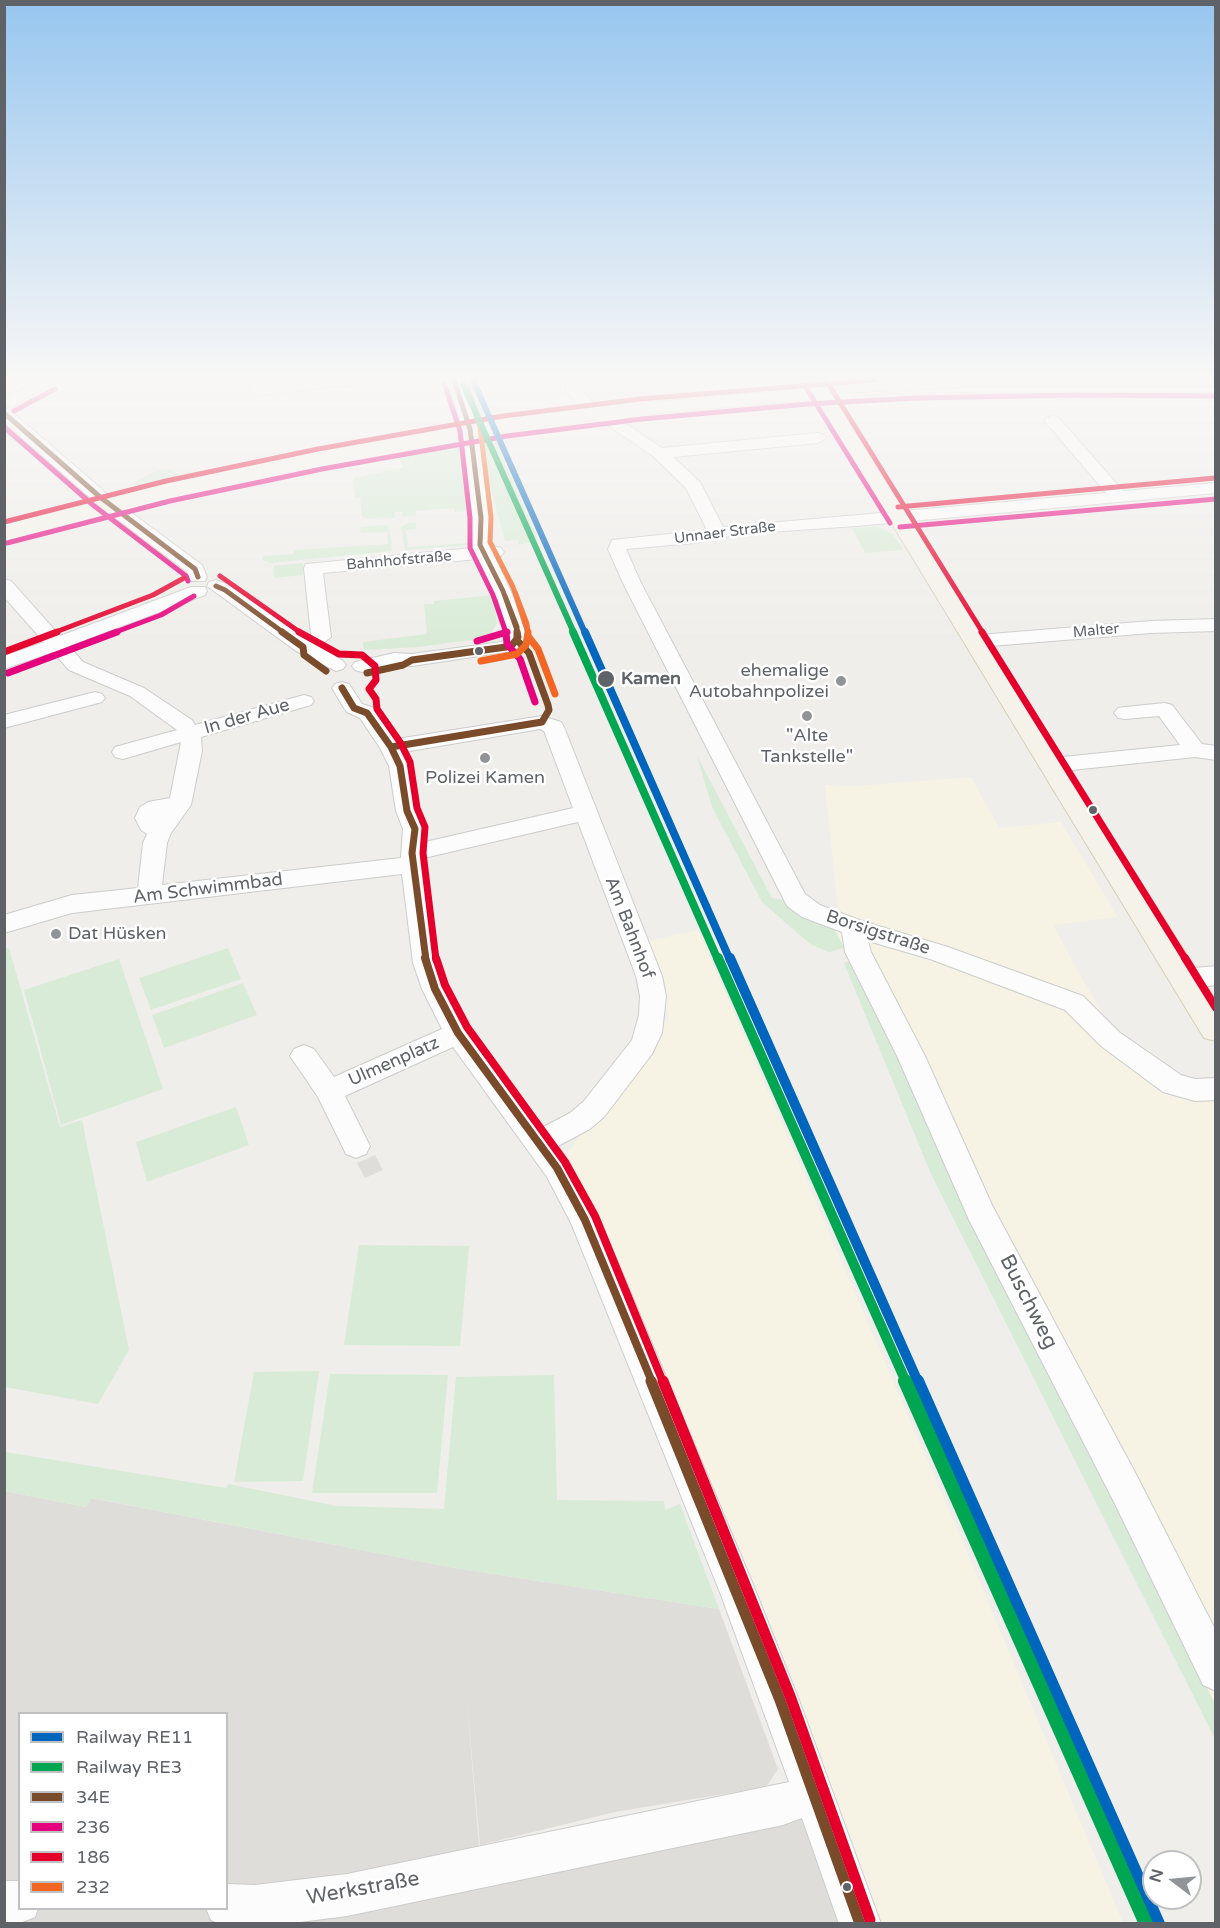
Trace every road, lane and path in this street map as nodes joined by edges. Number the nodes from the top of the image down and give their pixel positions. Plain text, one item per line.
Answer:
1 (72, 470) edge
2 (241, 470) edge
3 (268, 470) edge
4 (475, 470) edge
5 (677, 470) edge
6 (865, 470) edge
7 (1095, 470) edge
8 (1215, 488) edge
9 (1118, 496) junction
10 (100, 497) dead end
11 (115, 509) dead end
12 (898, 517) junction
13 (4, 526) edge
14 (4, 533) edge
15 (717, 533) junction
16 (618, 544) joint
17 (489, 553) junction
18 (4, 585) edge
19 (200, 585) junction
20 (1215, 625) edge
21 (978, 641) junction
22 (56, 643) junction
23 (303, 647) junction
24 (4, 663) edge
25 (331, 668) junction
26 (357, 678) junction
27 (97, 688) junction
28 (304, 701) dead end
29 (1125, 713) dead end
30 (4, 722) edge
31 (189, 733) junction
32 (391, 747) junction
33 (1205, 751) edge
34 (123, 752) dead end
35 (1053, 765) junction
36 (585, 813) junction
37 (413, 859) junction
38 (149, 896) junction
39 (6, 917) edge
40 (853, 927) junction
41 (1215, 975) edge
42 (1183, 979) junction
43 (1215, 1029) edge
44 (458, 1034) junction
45 (304, 1056) dead end
46 (1215, 1089) edge
47 (329, 1091) junction
48 (540, 1142) junction
49 (356, 1146) dead end
50 (1215, 1672) edge
51 (813, 1793) junction
52 (228, 1905) edge
53 (860, 1923) edge

1 - 10 street
2 - 13 main road, bridge
3 - 14 main road, bridge
4 - 17 street
5 - 15 street
6 - 12 main road
7 - 9 street
8 - 9 street, Unnaer Straße
9 - 12 street, Unnaer Straße
11 - 19 street
12 - 15 street, Unnaer Straße
12 - 21 main road
15 - 16 street, Unnaer Straße
16 - 40 street, Borsigstraße
17 - 23 street, Bahnhofstraße
17 - 26 street
18 - 22 street, In der Aue
19 - 22 street
19 - 23 street
20 - 21 street, Malter
21 - 35 main road
22 - 24 street
22 - 27 street, In der Aue
23 - 25 street
25 - 26 street
25 - 26 street
26 - 32 street
27 - 30 street
27 - 31 street, In der Aue
28 - 31 street, In der Aue
29 - 33 street
31 - 34 street, In der Aue
31 - 38 street, In der Aue
32 - 36 street, Am Bahnhof
32 - 37 street
33 - 35 street
35 - 42 main road
36 - 37 street
36 - 48 street, Am Bahnhof
37 - 38 street, Am Schwimmbad
37 - 44 street
38 - 39 street, Am Schwimmbad
40 - 46 street, Borsigstraße
40 - 50 street, Buschweg
41 - 42 street
42 - 43 main road
44 - 47 street, Ulmenplatz
44 - 48 street
45 - 47 street, Ulmenplatz
47 - 49 street, Ulmenplatz
48 - 51 street
51 - 52 street, Werkstraße
51 - 53 street

